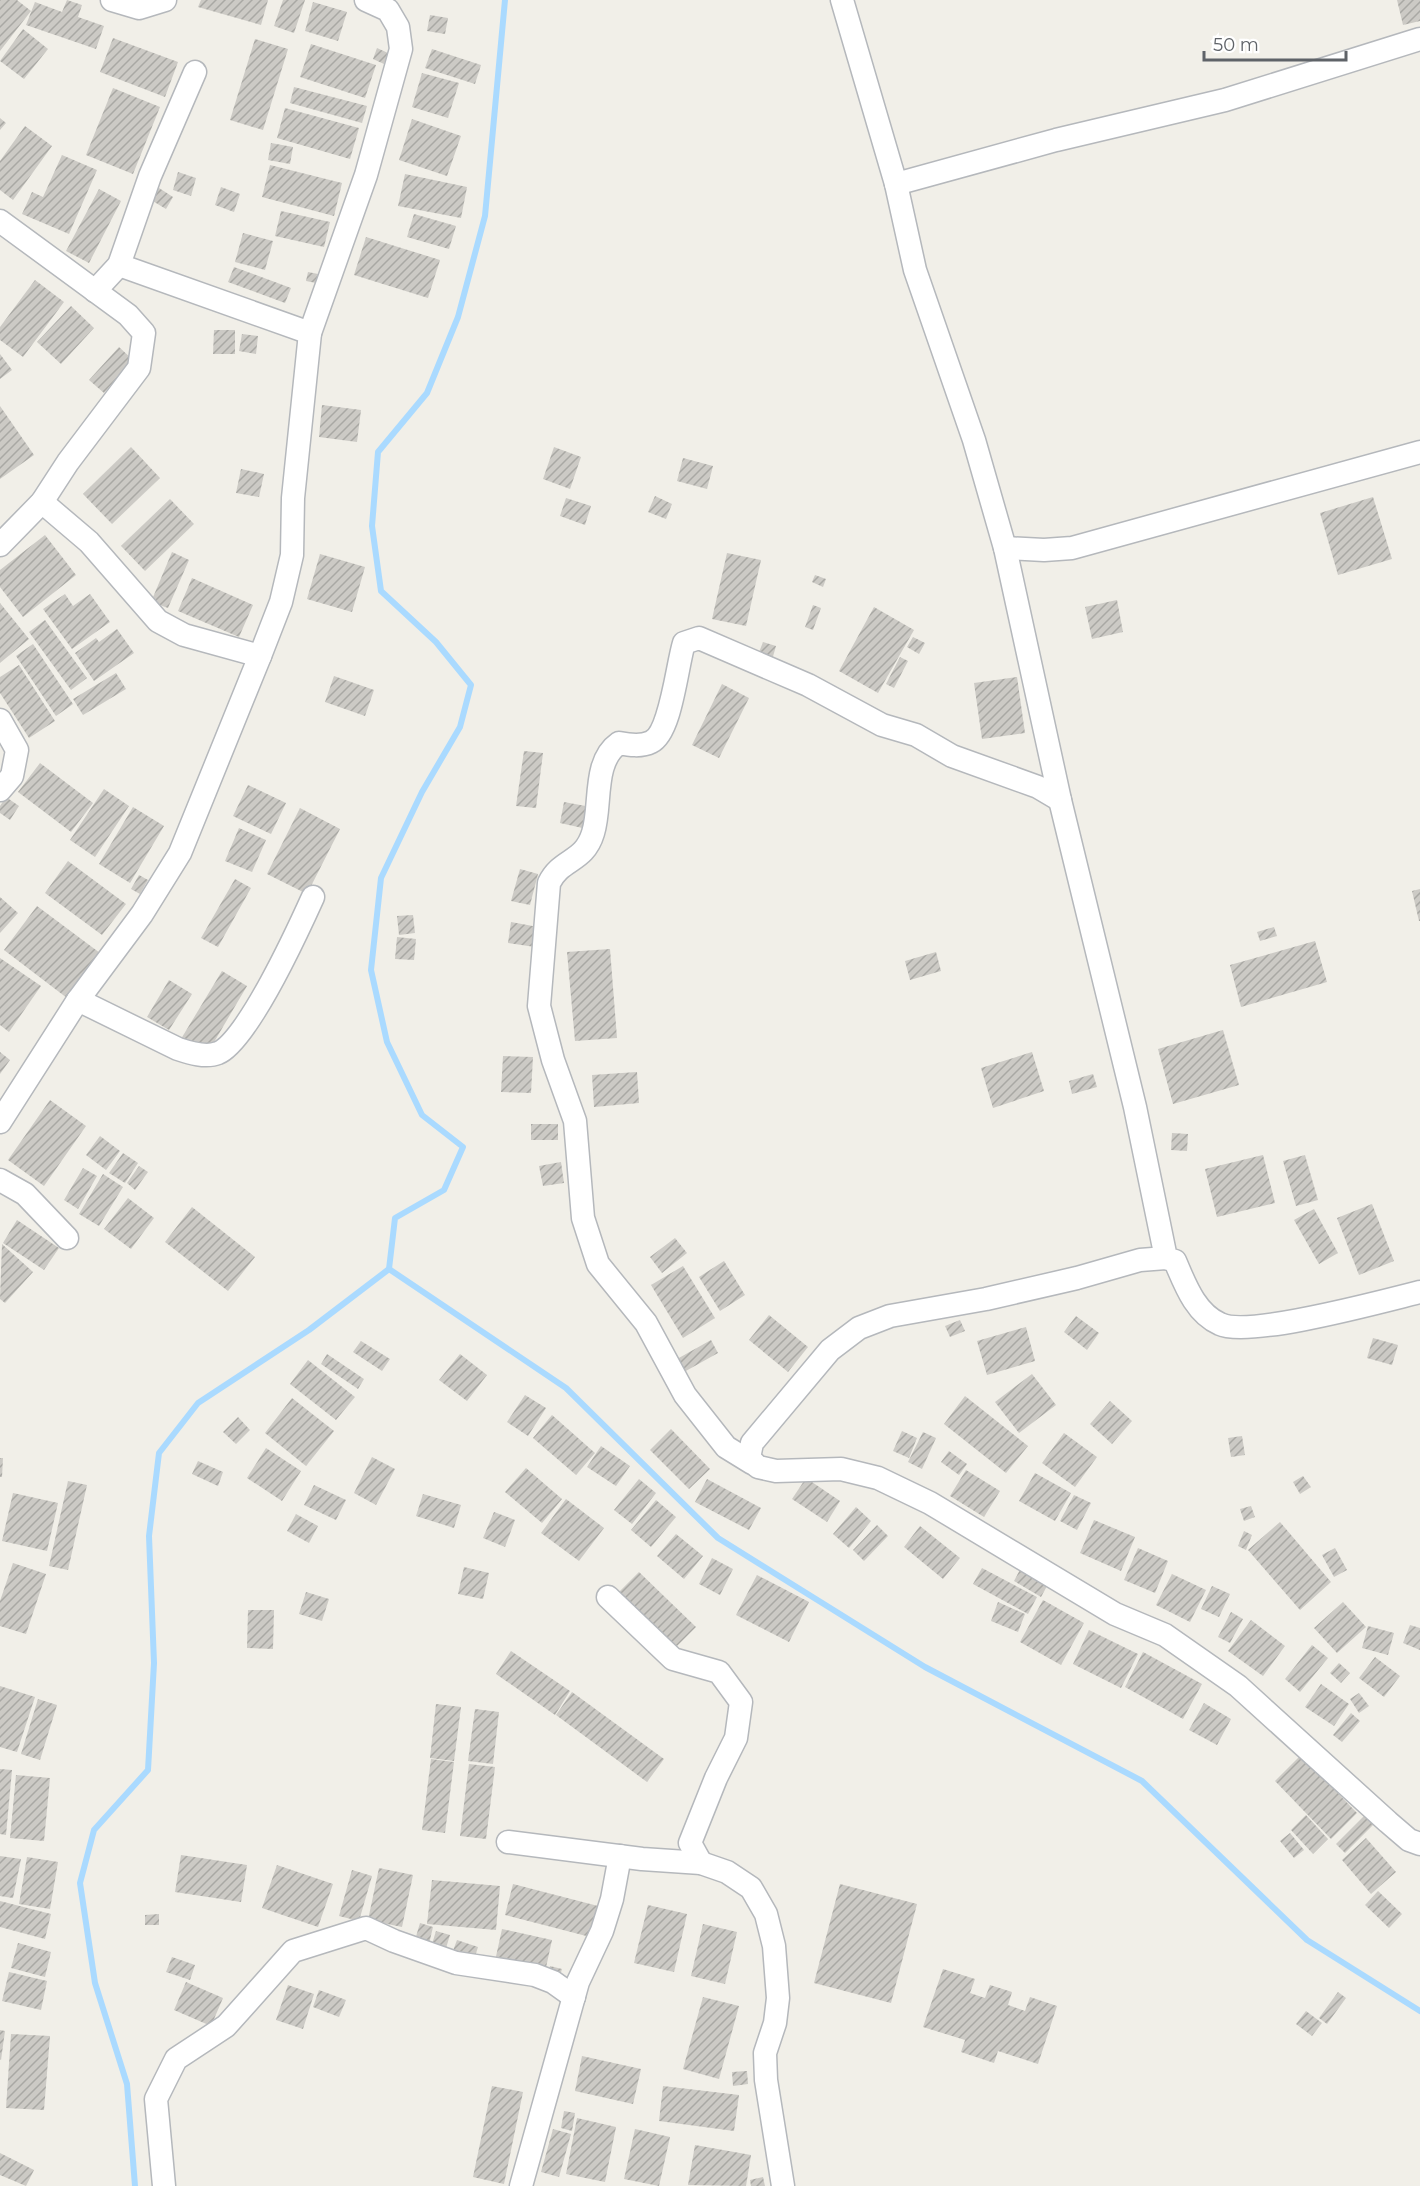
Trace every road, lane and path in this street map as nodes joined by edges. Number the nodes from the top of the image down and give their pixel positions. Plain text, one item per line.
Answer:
1 (112, 0) edge
2 (165, 0) edge
3 (366, 0) edge
4 (842, 0) edge
5 (1420, 39) edge
6 (195, 72) dead end
7 (896, 183) junction
8 (0, 220) edge
9 (119, 265) junction
10 (94, 291) junction
11 (310, 333) junction
12 (1420, 452) edge
13 (42, 502) junction
14 (0, 544) edge
15 (1005, 548) junction
16 (260, 656) junction
17 (0, 720) edge
18 (0, 790) edge
19 (1059, 800) junction
20 (313, 897) dead end
21 (78, 1000) junction
22 (0, 1122) edge
23 (0, 1180) edge
24 (67, 1238) dead end
25 (1166, 1258) junction
26 (1420, 1293) edge
27 (752, 1463) junction
28 (608, 1597) dead end
29 (508, 1842) dead end
30 (1420, 1844) edge
31 (620, 1856) junction
32 (701, 1863) junction
33 (574, 1997) junction
34 (164, 2186) edge
35 (521, 2186) edge
36 (783, 2186) edge

1 - 2 street
3 - 11 street
4 - 7 street
5 - 7 street
6 - 9 street
7 - 15 street
8 - 10 street
9 - 10 street
9 - 11 street
10 - 13 street
11 - 16 street
12 - 15 street
13 - 14 street
13 - 16 street
15 - 19 street
16 - 21 street
17 - 18 street
19 - 25 street
19 - 27 street
20 - 21 street
21 - 22 street
23 - 24 street
25 - 26 street
25 - 27 street
27 - 30 street
28 - 32 street
29 - 31 street
31 - 32 street
31 - 33 street
32 - 36 street
33 - 34 street
33 - 35 street

